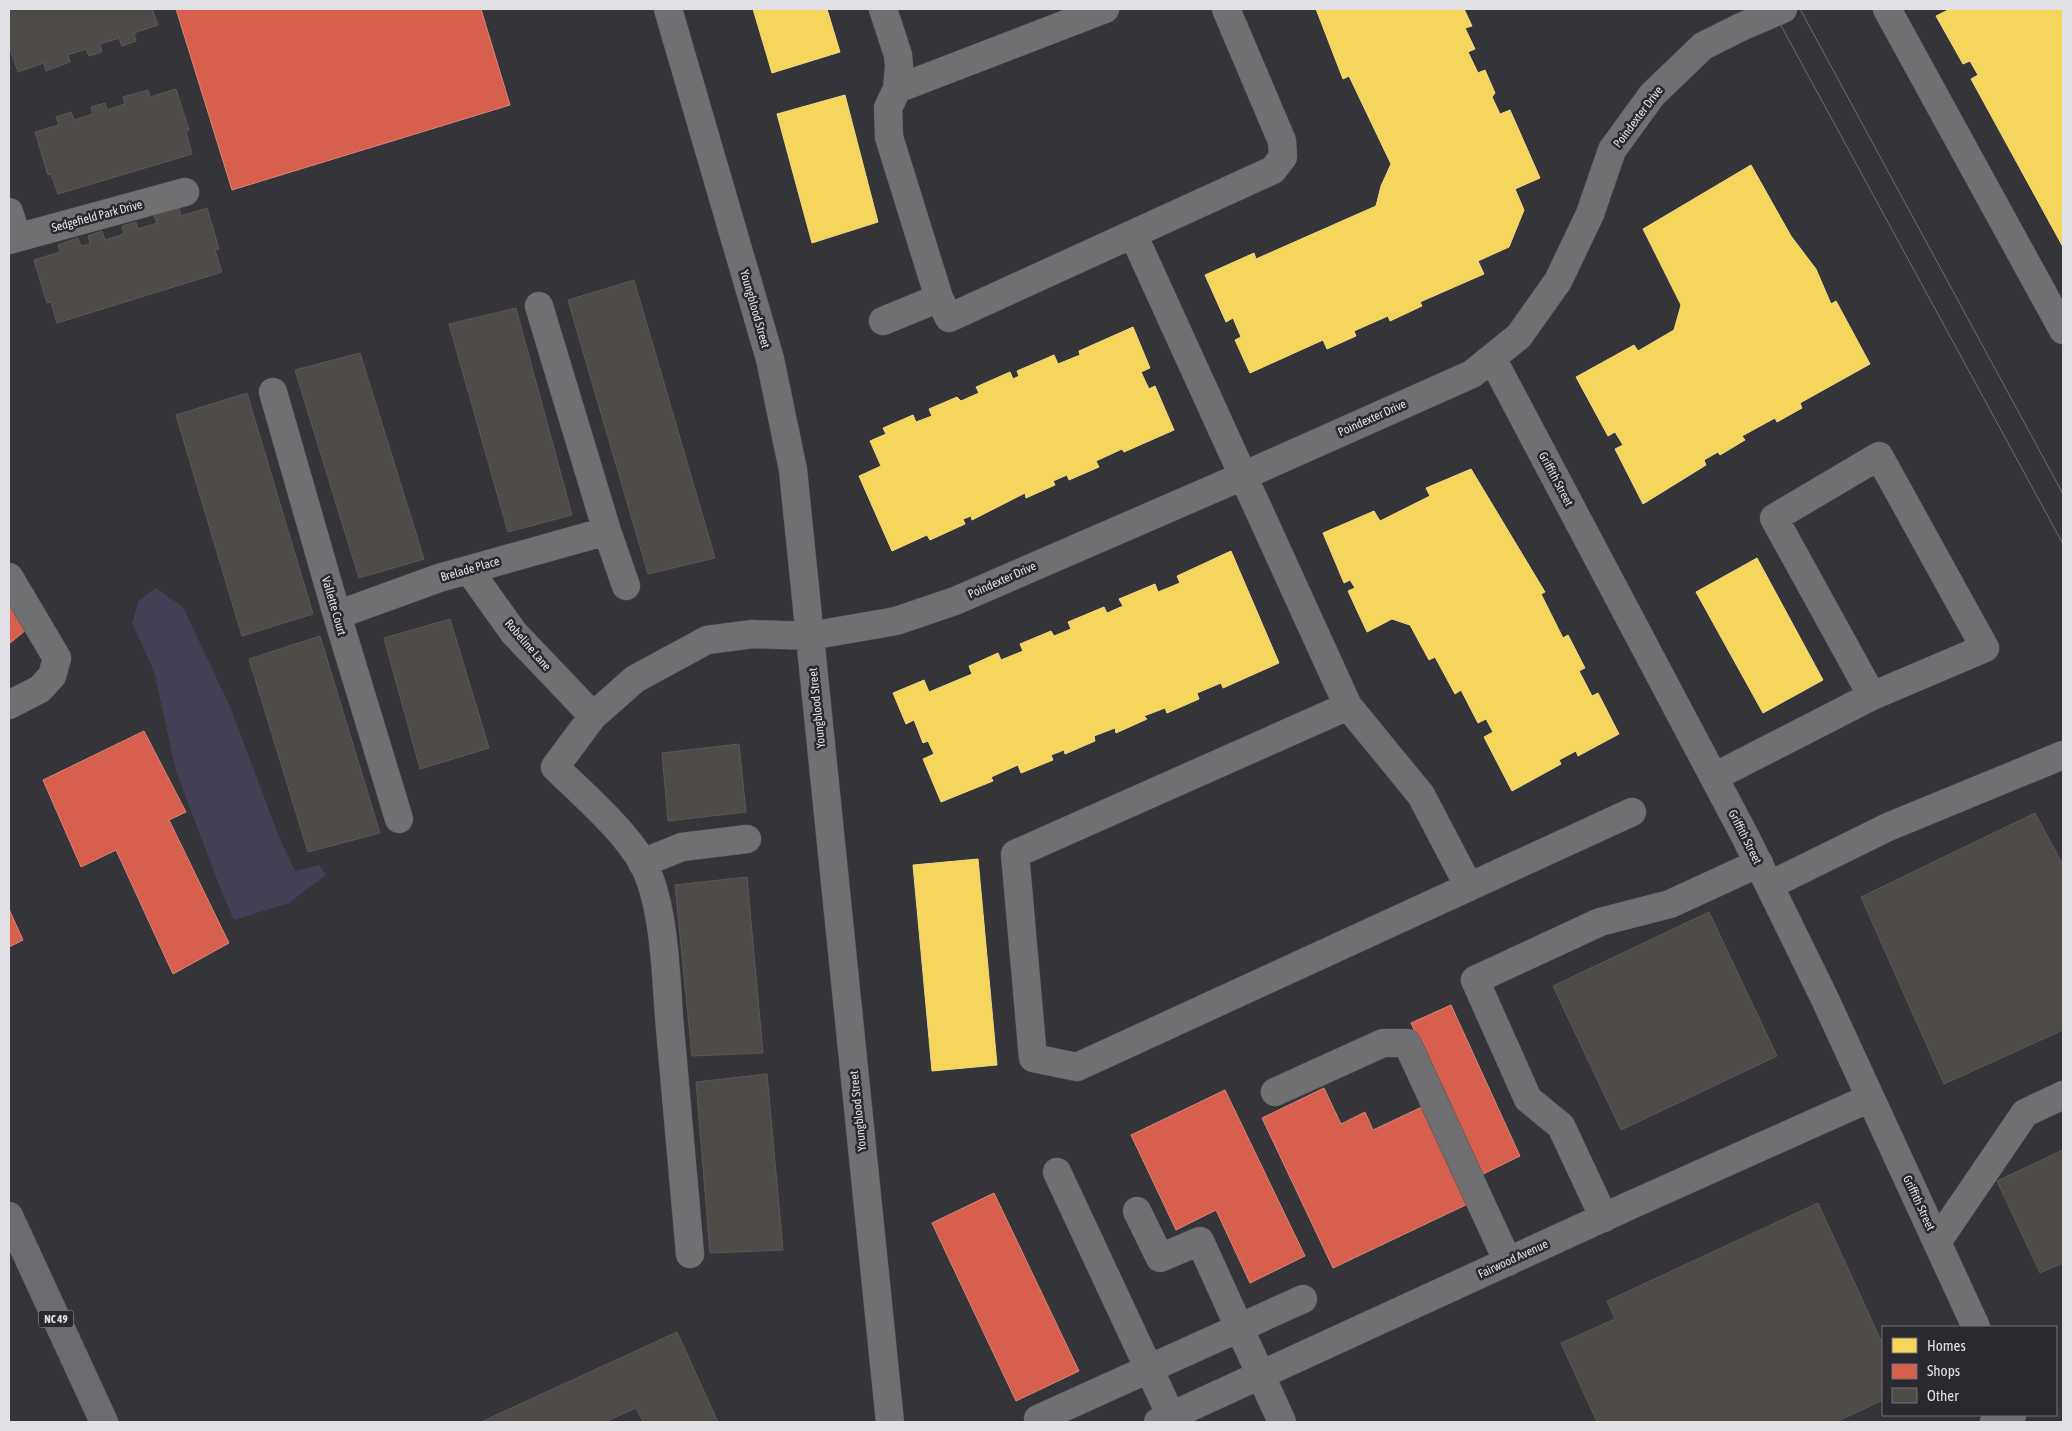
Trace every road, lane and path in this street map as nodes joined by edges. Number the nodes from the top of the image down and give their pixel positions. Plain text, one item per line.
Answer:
1 (668, 9) edge
2 (884, 9) edge
3 (1105, 9) edge
4 (1226, 9) edge
5 (1783, 9) edge
6 (1888, 9) edge
7 (897, 90) junction
8 (185, 192) dead end
9 (11, 230) edge
10 (1132, 234) junction
11 (939, 298) junction
12 (539, 306) dead end
13 (884, 321) dead end
14 (2063, 330) edge
15 (1492, 358) junction
16 (272, 392) dead end
17 (1243, 476) junction
18 (607, 531) junction
19 (469, 570) junction
20 (9, 577) edge
21 (626, 586) dead end
22 (336, 615) junction
23 (810, 636) junction
24 (1872, 696) junction
25 (9, 705) edge
26 (1348, 706) junction
27 (593, 716) junction
28 (2063, 755) edge
29 (1714, 777) junction
30 (1632, 812) dead end
31 (399, 819) dead end
32 (747, 839) dead end
33 (642, 863) junction
34 (1764, 874) junction
35 (1469, 887) junction
36 (1275, 1092) dead end
37 (2063, 1095) edge
38 (1870, 1098) junction
39 (1057, 1172) dead end
40 (1137, 1211) dead end
41 (9, 1216) edge
42 (1604, 1218) junction
43 (1937, 1242) junction
44 (690, 1254) dead end
45 (1508, 1262) junction
46 (1303, 1298) dead end
47 (1976, 1326) edge
48 (1239, 1328) junction
49 (1149, 1368) junction
50 (1260, 1376) junction
51 (1038, 1419) dead end
52 (1165, 1419) edge
53 (104, 1422) edge
54 (890, 1422) edge
55 (1282, 1422) edge

1 - 23 street, Youngblood Street
2 - 7 street
3 - 7 street
4 - 10 street
5 - 15 street, Poindexter Drive
6 - 14 street
7 - 11 street
8 - 9 street, Sedgefield Park Drive
10 - 11 street
10 - 17 street
11 - 13 street
12 - 18 street
15 - 17 street, Poindexter Drive
15 - 29 street, Griffith Street
16 - 22 street, Vallette Court
17 - 23 street, Poindexter Drive
17 - 26 street
18 - 19 street, Brelade Place
18 - 21 street
19 - 22 street, Brelade Place
19 - 27 street, Robeline Lane
20 - 25 street
22 - 31 street, Vallette Court
23 - 27 street, Poindexter Drive
23 - 54 street, Youngblood Street
24 - 24 street
24 - 29 street
26 - 35 street
26 - 35 street
27 - 33 street, Poindexter Drive
28 - 34 street
29 - 34 street, Griffith Street
30 - 35 street
32 - 33 street
33 - 44 street
34 - 38 street, Griffith Street
34 - 42 street
36 - 45 street
37 - 43 street
38 - 42 street, Fairwood Avenue
38 - 43 street, Griffith Street
39 - 49 street
40 - 48 street
41 - 53 main road, NC 49
42 - 45 street, Fairwood Avenue
43 - 47 street, Griffith Street
45 - 50 street, Fairwood Avenue
46 - 48 street
48 - 49 street
48 - 50 street
49 - 51 street
49 - 52 street
50 - 52 street, Fairwood Avenue
50 - 55 street

